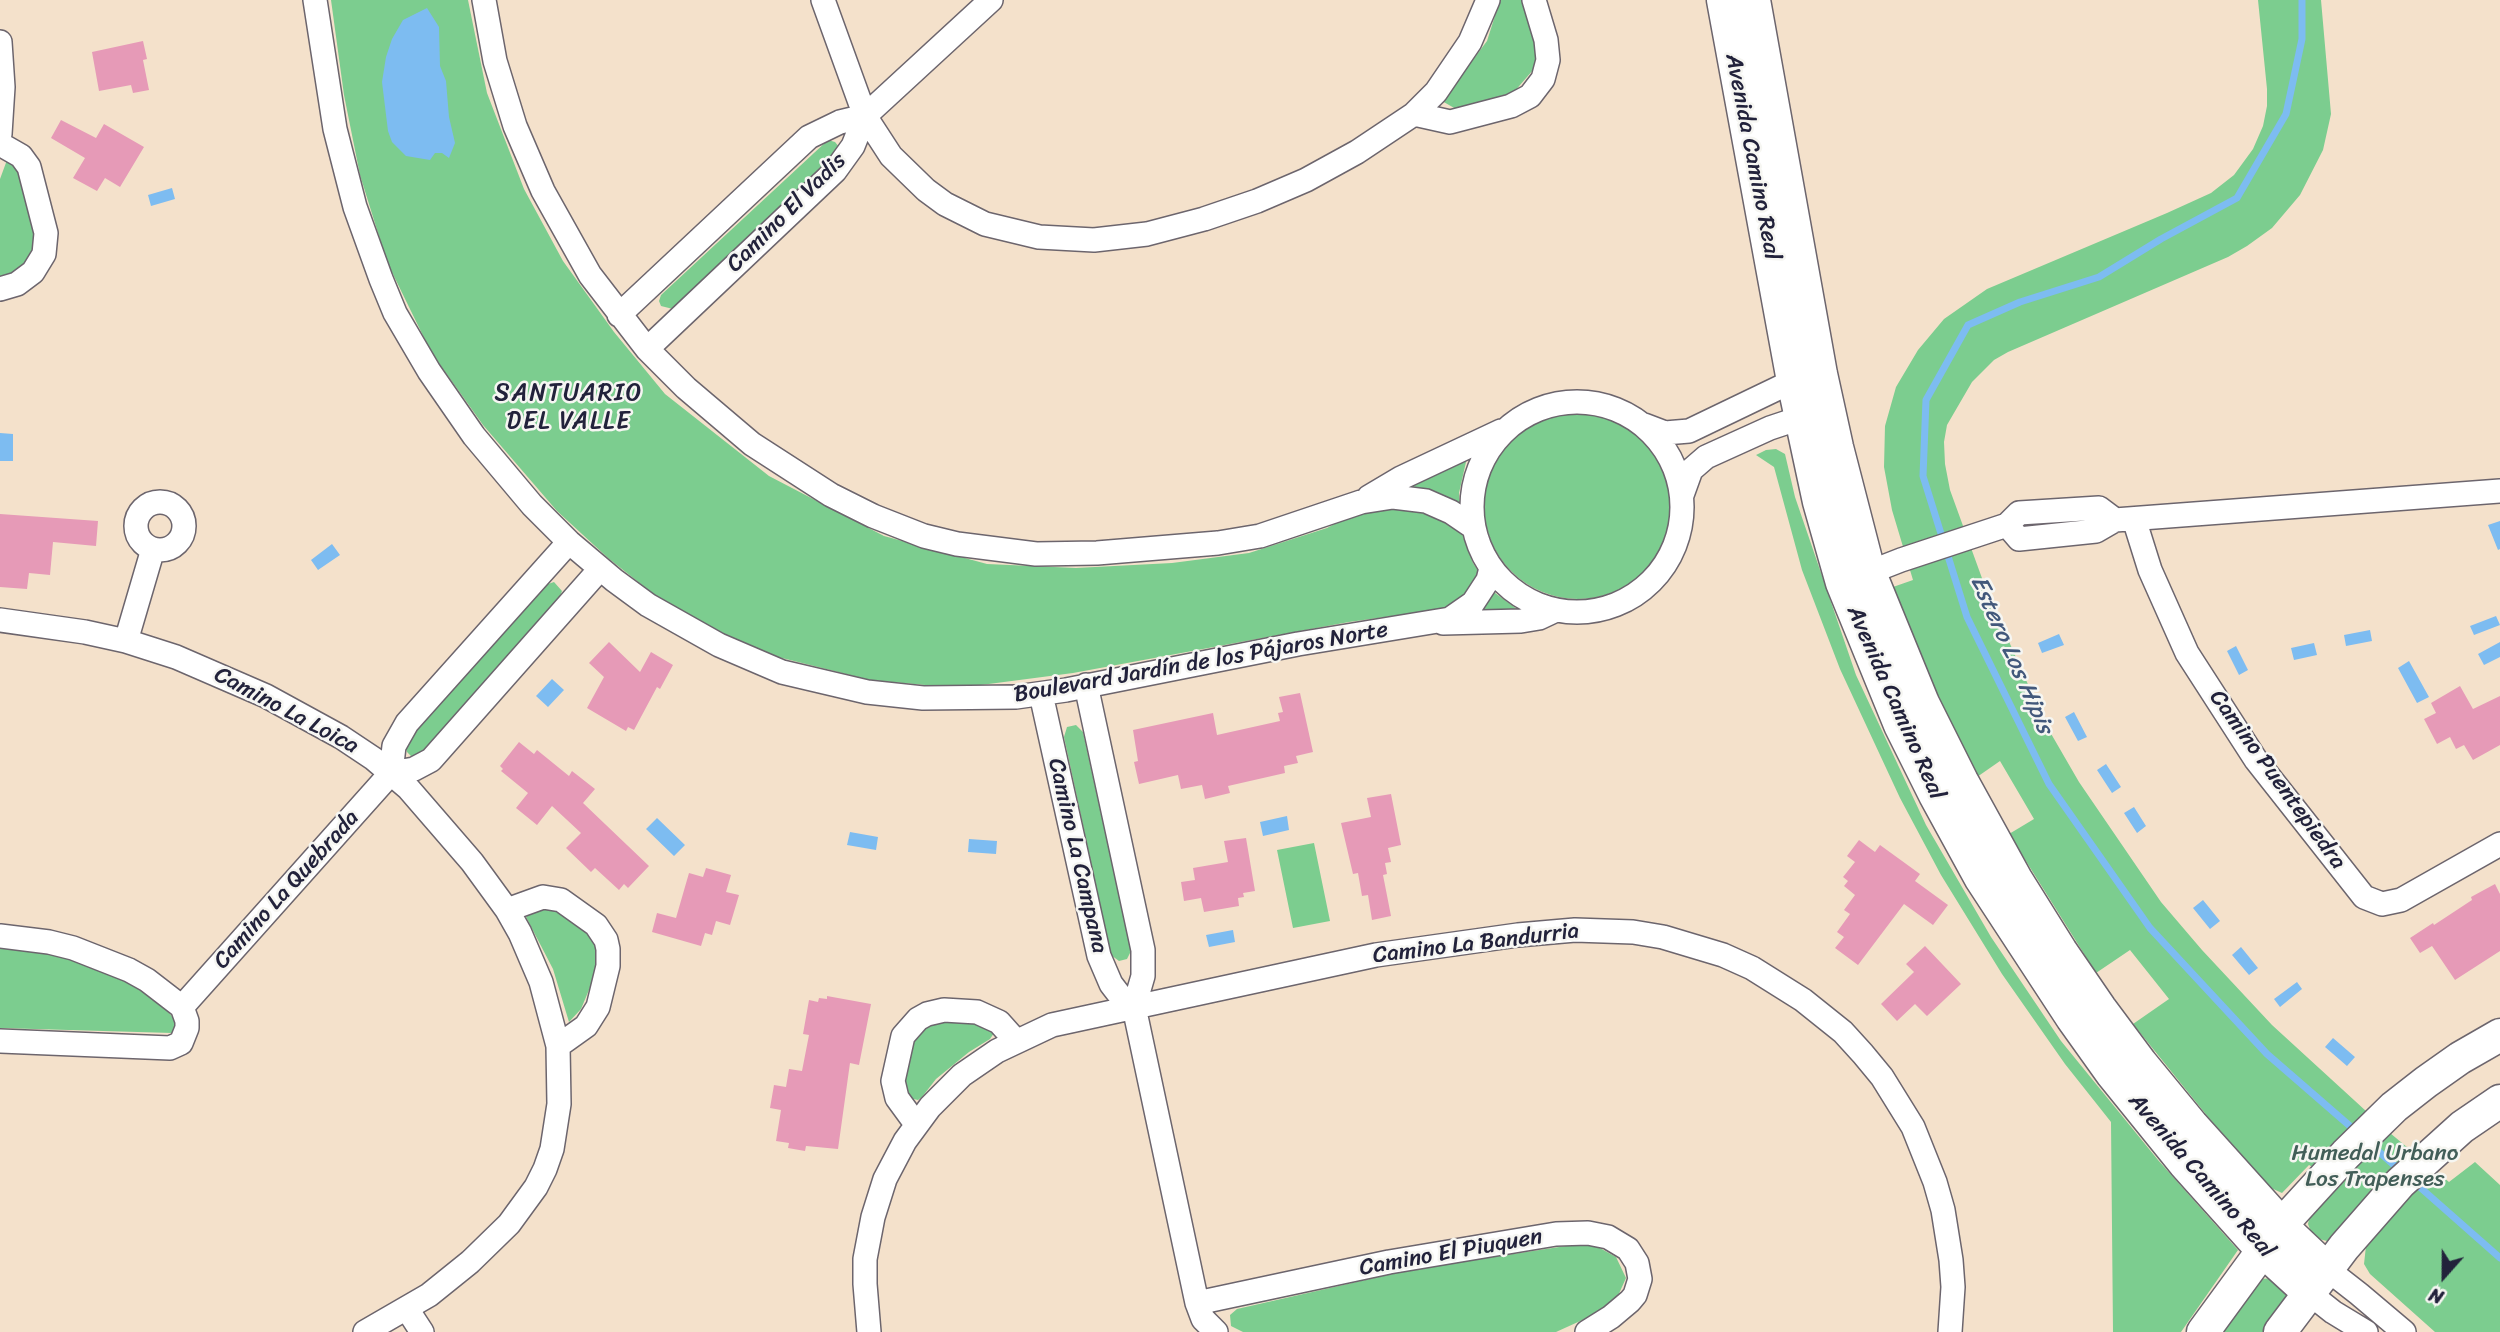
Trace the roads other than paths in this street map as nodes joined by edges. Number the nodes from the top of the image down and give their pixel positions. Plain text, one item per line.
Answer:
1 (315, 0) edge
2 (484, 0) edge
3 (823, 0) edge
4 (991, 0) edge
5 (1488, 0) edge
6 (1534, 0) edge
7 (1723, 0) edge
8 (1754, 0) edge
9 (0, 42) edge
10 (1413, 114) junction
11 (865, 116) junction
12 (0, 134) edge
13 (0, 144) edge
14 (0, 289) edge
15 (620, 315) junction
16 (648, 349) junction
17 (1807, 378) junction
18 (1814, 413) junction
19 (1641, 424) junction
20 (1507, 428) junction
21 (2500, 491) edge
22 (1682, 495) junction
23 (1361, 502) junction
24 (2125, 520) junction
25 (1474, 527) junction
26 (569, 542) junction
27 (153, 549) dead end
28 (1491, 568) junction
29 (600, 569) junction
30 (1856, 577) junction
31 (1556, 610) junction
32 (0, 620) edge
33 (1436, 622) junction
34 (126, 641) junction
35 (1086, 685) junction
36 (1041, 694) junction
37 (391, 772) junction
38 (2500, 844) edge
39 (507, 910) junction
40 (0, 936) edge
41 (182, 1007) junction
42 (1133, 1007) junction
43 (2500, 1035) edge
44 (0, 1041) edge
45 (1016, 1041) junction
46 (558, 1046) junction
47 (2500, 1101) edge
48 (916, 1124) junction
49 (2282, 1224) junction
50 (2262, 1250) junction
51 (2318, 1281) junction
52 (1197, 1303) junction
53 (407, 1309) junction
54 (365, 1332) edge
55 (422, 1332) edge
56 (869, 1332) edge
57 (1216, 1332) edge
58 (1587, 1332) edge
59 (1950, 1332) edge
60 (2203, 1332) edge
61 (2280, 1332) edge
62 (2365, 1332) edge
63 (2403, 1332) edge

1 - 26 street, Boulevard Jardín de los Pájaros Norte
2 - 15 street
3 - 11 street
4 - 11 street
5 - 10 street
6 - 10 street
7 - 17 main road, Avenida Camino Real
8 - 17 main road, Avenida Camino Real
9 - 12 street
10 - 11 street
11 - 15 street, Camino El Vadis
11 - 16 street, Camino El Vadis
13 - 14 street
15 - 16 street
16 - 23 street
17 - 18 main road, Avenida Camino Real
17 - 19 street
18 - 22 street
18 - 30 main road, Avenida Camino Real
19 - 20 street
19 - 22 street
20 - 23 street
20 - 25 street
21 - 24 street
22 - 31 street
23 - 25 street
24 - 30 street
24 - 38 street, Camino Puentepiedra
25 - 28 street
26 - 29 street, Boulevard Jardín de los Pájaros Norte
26 - 37 street, Camino La Quebrada
27 - 34 street
28 - 31 street
28 - 33 street, Boulevard Jardín de los Pájaros Norte
29 - 36 street, Boulevard Jardín de los Pájaros Norte
29 - 37 street
30 - 49 main road, Avenida Camino Real
30 - 50 main road, Avenida Camino Real
31 - 33 street, Boulevard Jardín de los Pájaros Norte
32 - 34 street, Camino La Loica
33 - 35 street, Boulevard Jardín de los Pájaros Norte
34 - 37 street, Camino La Loica
35 - 36 street, Boulevard Jardín de los Pájaros Norte
35 - 42 street, Camino La Campana
36 - 42 street, Camino La Campana
37 - 39 street, Camino La Loica
37 - 41 street, Camino La Quebrada
39 - 46 street, Camino La Loica
39 - 46 street
40 - 41 street
41 - 44 street
42 - 45 street, Camino La Bandurria
42 - 52 street, Camino La Campana
42 - 59 street, Camino La Bandurria
43 - 49 main road
45 - 48 street, Camino La Bandurria
45 - 48 street
46 - 53 street, Camino La Loica
47 - 51 main road
48 - 56 street, Camino La Bandurria
49 - 50 main road
49 - 51 main road, Avenida Camino Real
50 - 51 main road, Avenida Camino Real
50 - 60 main road
51 - 61 main road
51 - 62 street
51 - 63 street
52 - 57 street
52 - 58 street, Camino El Piuquen
53 - 54 street, Camino La Loica
53 - 55 street

